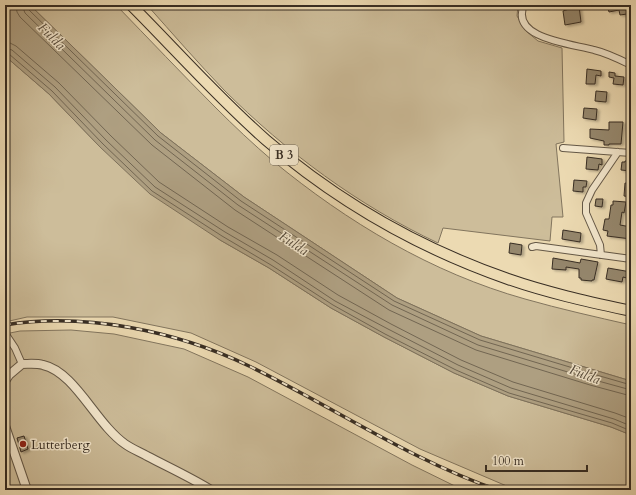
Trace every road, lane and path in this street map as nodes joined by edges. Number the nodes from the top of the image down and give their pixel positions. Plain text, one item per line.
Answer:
1 (131, 5) edge
2 (524, 5) edge
3 (631, 65) edge
4 (563, 148) dead end
5 (618, 152) junction
6 (631, 153) edge
7 (532, 247) dead end
8 (601, 255) junction
9 (631, 259) edge
10 (631, 311) edge
11 (5, 333) edge
12 (22, 364) junction
13 (5, 381) edge
14 (5, 426) edge
15 (27, 490) edge
16 (211, 490) edge

1 - 10 main road, B 3
2 - 3 street
4 - 5 street
5 - 6 street
5 - 8 street
7 - 8 street
8 - 9 street
11 - 12 street
12 - 13 street
12 - 16 street
14 - 15 street

